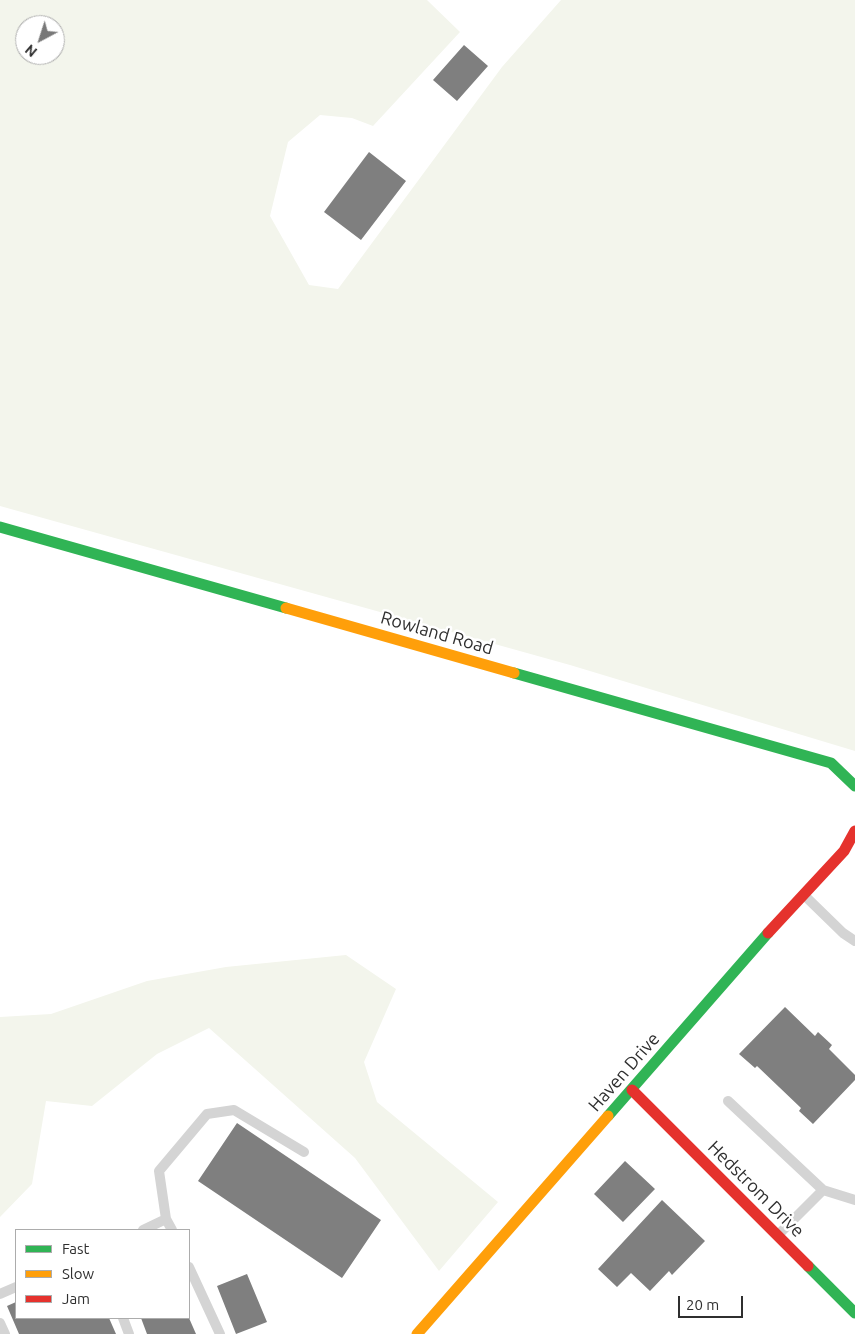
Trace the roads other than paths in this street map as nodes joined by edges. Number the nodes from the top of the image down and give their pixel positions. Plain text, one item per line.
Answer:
1 (0, 527) edge
2 (855, 786) edge
3 (855, 831) edge
4 (804, 895) junction
5 (855, 941) edge
6 (632, 1090) junction
7 (728, 1101) dead end
8 (304, 1152) dead end
9 (823, 1190) junction
10 (855, 1200) edge
11 (166, 1219) junction
12 (145, 1229) edge
13 (171, 1229) edge
14 (778, 1236) junction
15 (190, 1269) edge
16 (15, 1287) edge
17 (0, 1294) edge
18 (855, 1314) edge
19 (123, 1319) edge
20 (0, 1323) edge
21 (5, 1334) edge
22 (129, 1334) edge
23 (220, 1334) edge
24 (417, 1334) edge

1 - 2 street, Rowland Road
3 - 4 street, Haven Drive
4 - 5 lane
4 - 6 street, Haven Drive
6 - 14 street, Hedstrom Drive
6 - 24 street, Haven Drive
7 - 9 lane
8 - 11 lane
9 - 10 lane
9 - 14 lane
11 - 12 lane
11 - 13 lane
14 - 18 street, Hedstrom Drive
15 - 23 lane
16 - 17 lane
19 - 22 lane
20 - 21 lane

